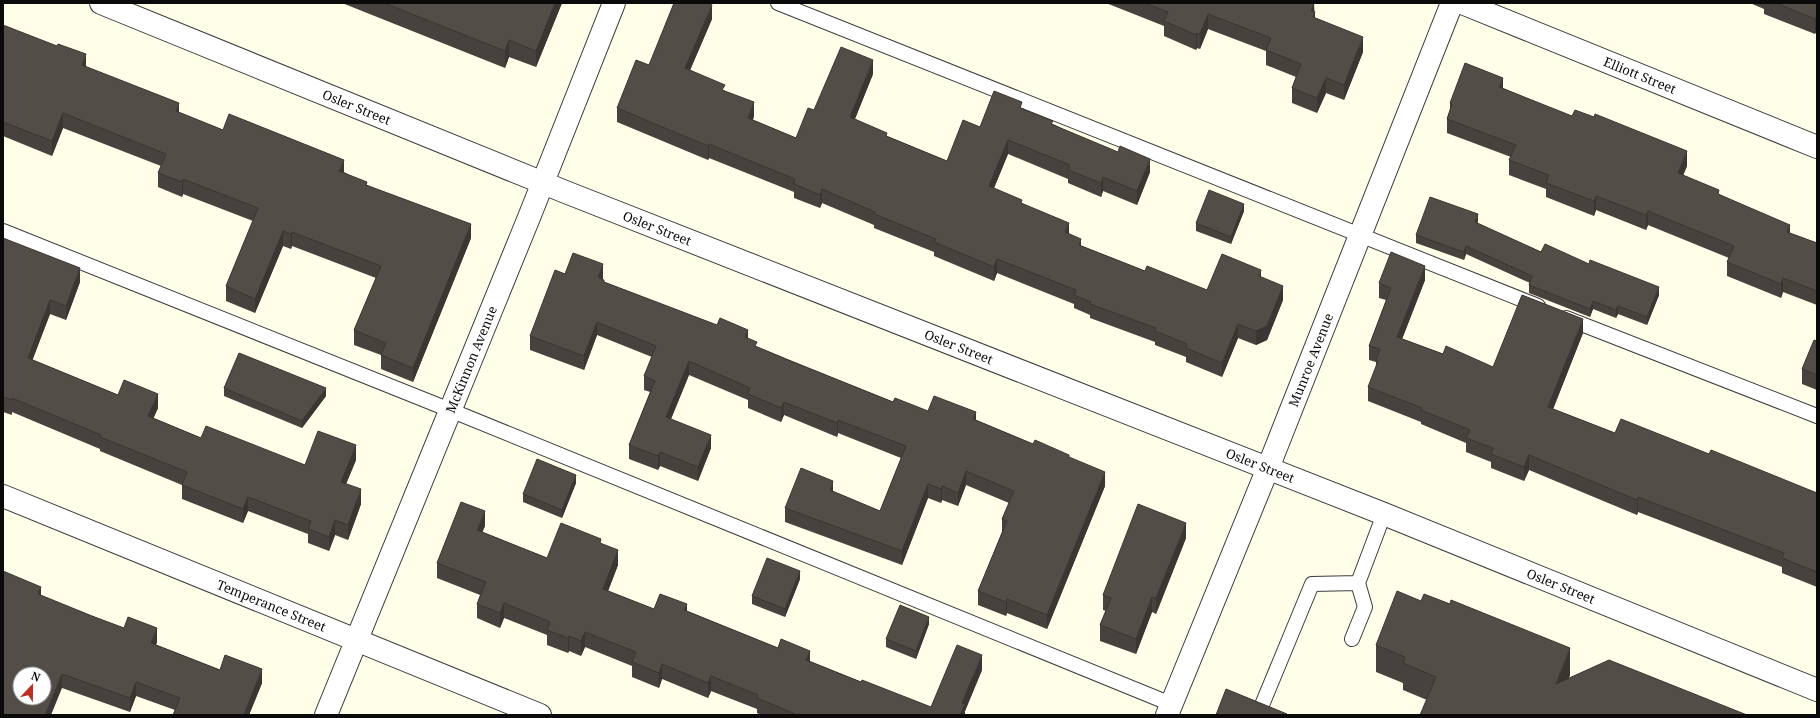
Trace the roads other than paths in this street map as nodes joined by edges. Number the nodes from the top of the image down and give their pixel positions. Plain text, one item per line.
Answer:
1 (101, 3) edge
2 (614, 3) edge
3 (778, 3) edge
4 (1452, 3) edge
5 (1462, 3) edge
6 (1817, 147) edge
7 (543, 183) junction
8 (3, 232) edge
9 (1360, 236) junction
10 (450, 410) junction
11 (1817, 416) edge
12 (1268, 468) junction
13 (3, 496) edge
14 (1384, 514) junction
15 (1358, 583) junction
16 (356, 640) junction
17 (1352, 640) dead end
18 (1817, 690) edge
19 (1262, 705) edge
20 (1169, 710) edge
21 (326, 715) edge
22 (540, 715) edge

1 - 7 street, Osler Street
2 - 7 street, McKinnon Avenue
3 - 9 lane
4 - 9 street, Munroe Avenue
5 - 6 street, Elliott Street
7 - 10 street, McKinnon Avenue
7 - 12 street, Osler Street
8 - 10 lane
9 - 11 lane
9 - 12 street, Munroe Avenue
10 - 16 street, McKinnon Avenue
10 - 20 lane
12 - 14 street, Osler Street
12 - 20 street, Munroe Avenue
13 - 16 street, Temperance Street
14 - 15 lane
14 - 18 street, Osler Street
15 - 17 lane
15 - 19 lane
16 - 21 street, McKinnon Avenue
16 - 22 street, Temperance Street

